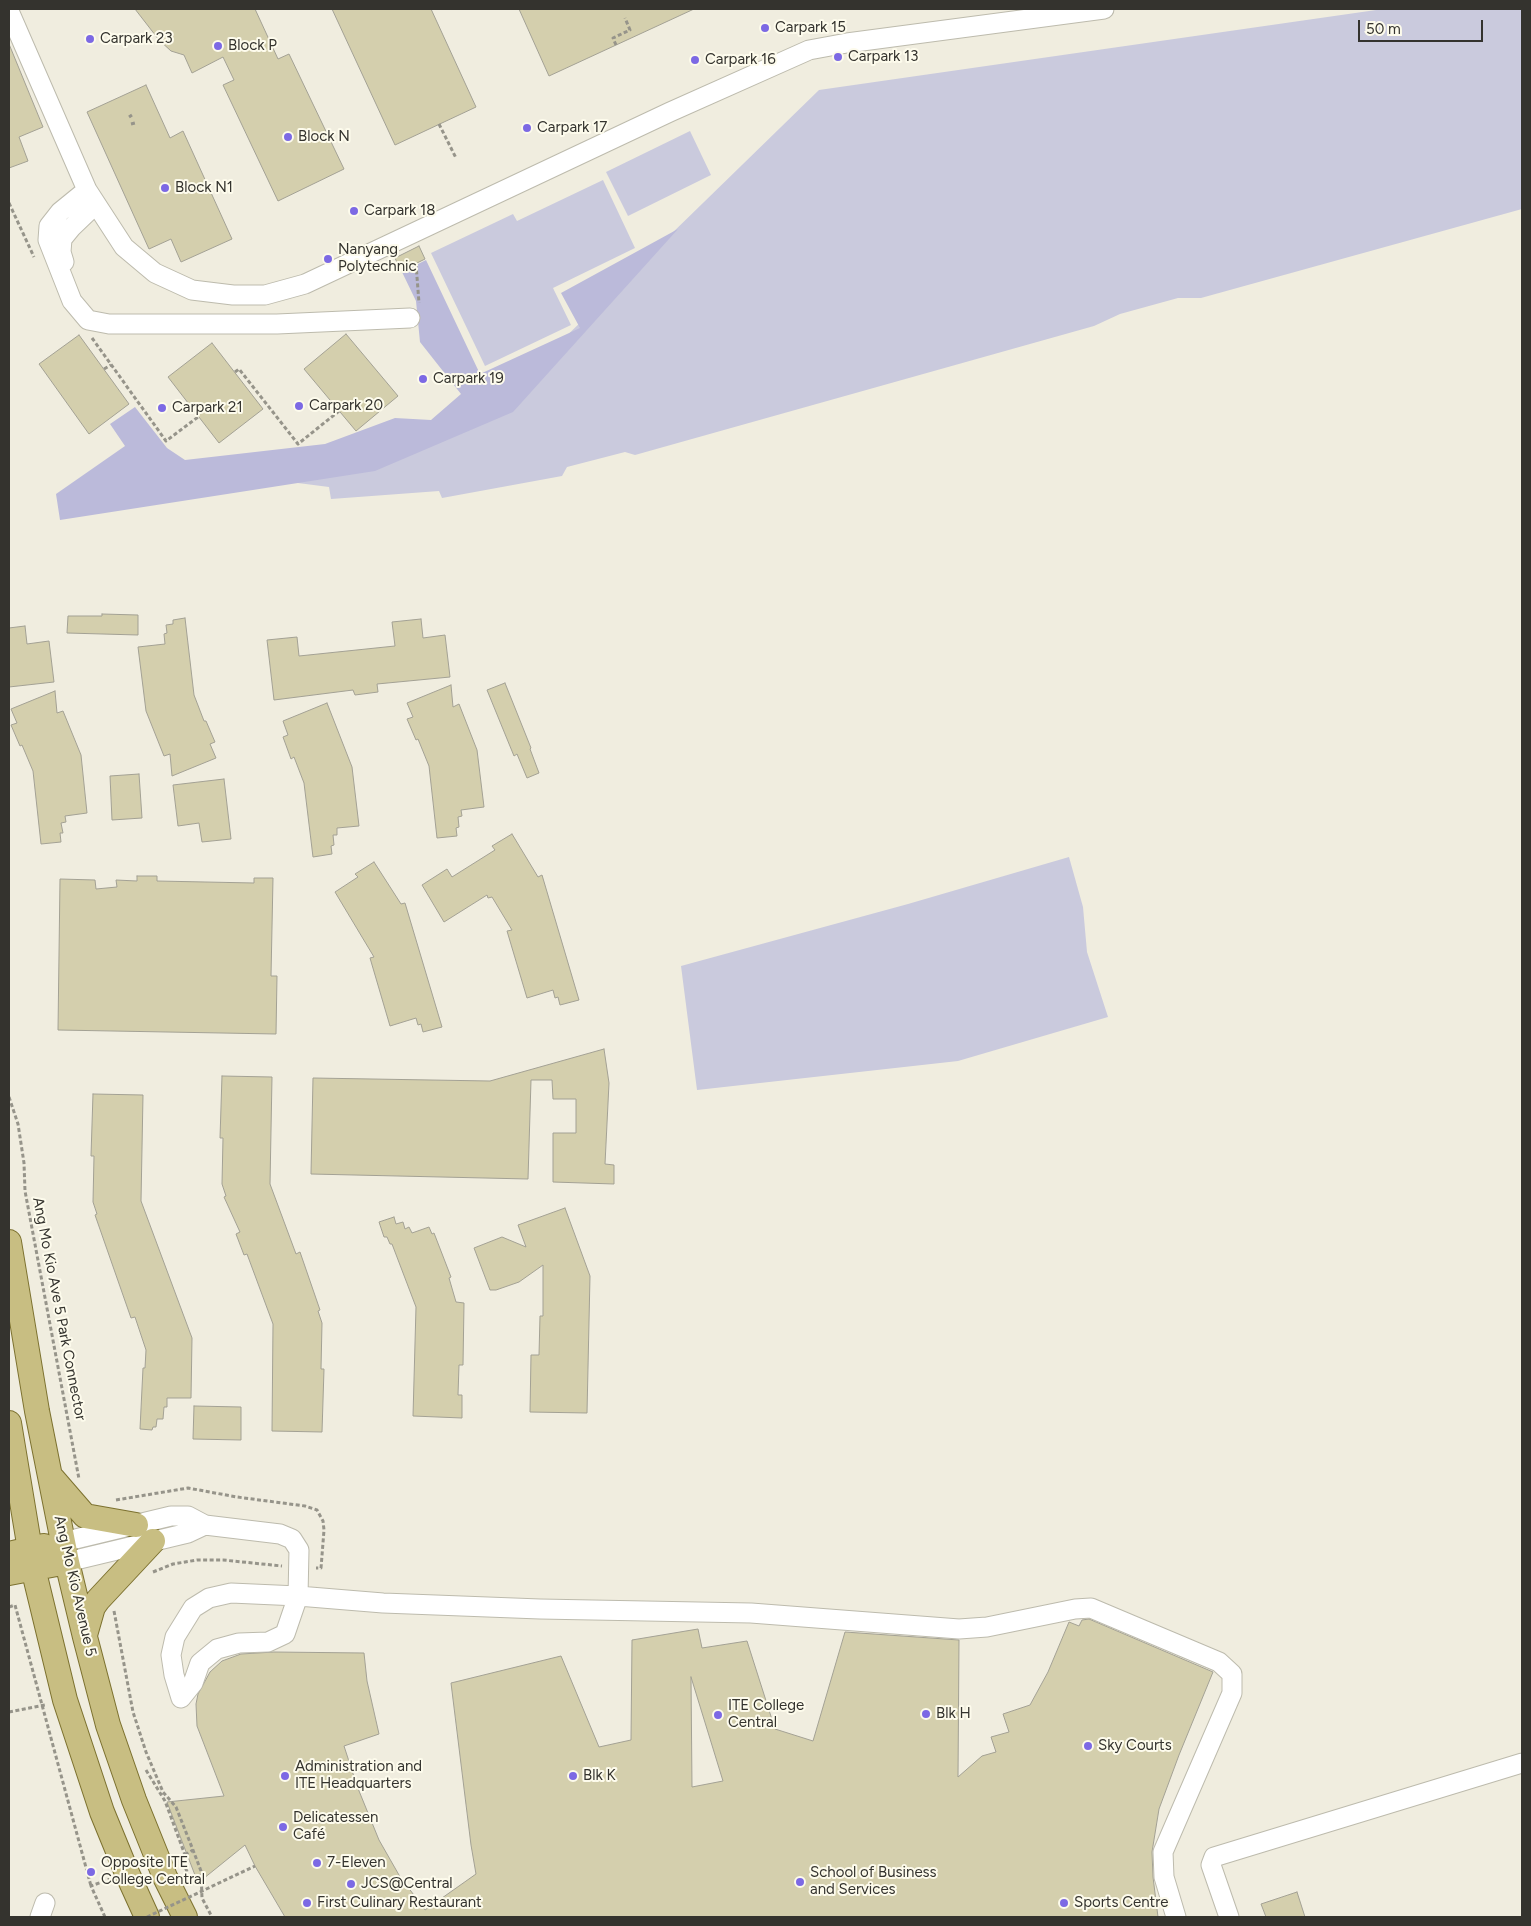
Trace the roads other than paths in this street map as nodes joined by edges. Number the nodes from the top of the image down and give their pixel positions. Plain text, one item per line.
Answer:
1 (1104, 9) edge
2 (1076, 10) edge
3 (9, 11) edge
4 (91, 198) junction
5 (410, 318) road end
6 (9, 1242) edge
7 (9, 1422) edge
8 (51, 1478) junction
9 (136, 1524) junction
10 (205, 1524) junction
11 (153, 1541) junction
12 (65, 1552) junction
13 (24, 1557) edge
14 (9, 1572) edge
15 (298, 1596) junction
16 (85, 1637) junction
17 (1522, 1764) edge
18 (147, 1917) edge
19 (185, 1917) edge
20 (1176, 1917) edge
21 (1228, 1917) edge

1 - 2 street
2 - 4 street
3 - 4 street
4 - 5 street
6 - 8 main road, Ang Mo Kio Avenue 5
7 - 13 main road
8 - 9 main road
8 - 12 main road, Ang Mo Kio Avenue 5
9 - 10 street
9 - 12 street
10 - 11 street
10 - 15 street
11 - 12 street
11 - 16 main road
12 - 13 main road
12 - 16 main road, Ang Mo Kio Avenue 5
13 - 14 main road
13 - 18 main road
15 - 15 street
15 - 20 street
16 - 19 main road, Ang Mo Kio Avenue 5
17 - 21 street

